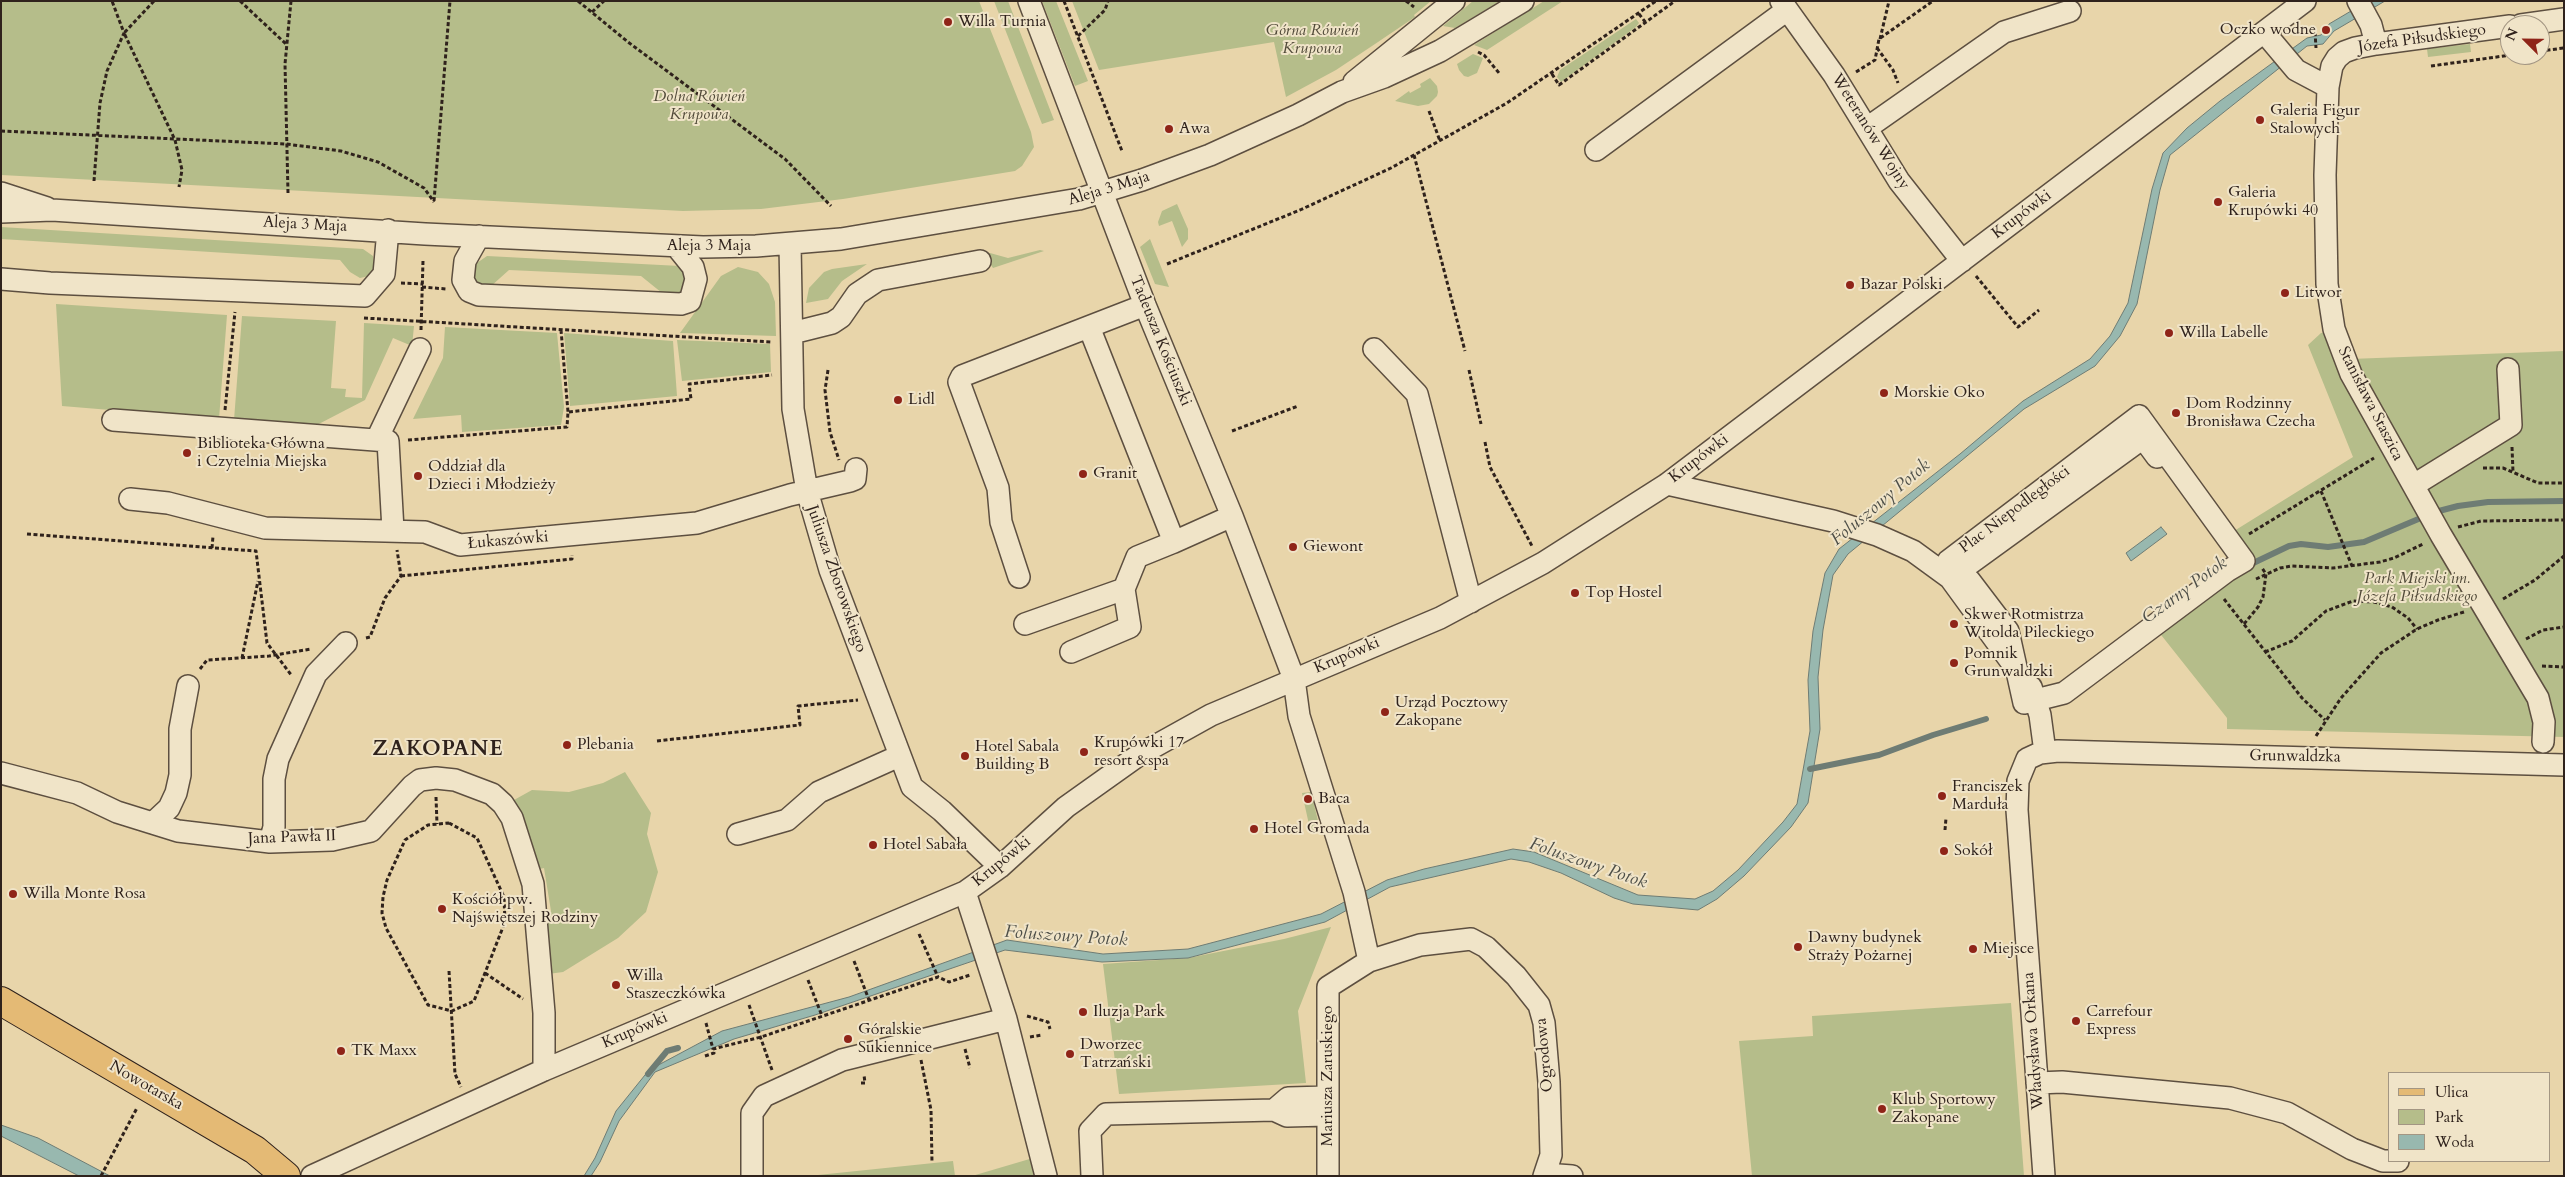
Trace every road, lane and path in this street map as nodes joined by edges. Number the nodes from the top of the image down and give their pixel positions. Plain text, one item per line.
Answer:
1 (112, 1) edge
2 (154, 1) edge
3 (240, 1) edge
4 (291, 1) edge
5 (450, 1) edge
6 (578, 1) edge
7 (604, 1) edge
8 (1029, 1) edge
9 (1064, 1) edge
10 (1108, 1) edge
11 (1454, 1) edge
12 (1523, 1) edge
13 (1656, 1) edge
14 (1675, 1) edge
15 (1889, 1) edge
16 (1933, 1) edge
17 (2305, 1) edge
18 (2358, 1) edge
19 (1784, 6) edge
20 (2070, 10) dead end
21 (592, 12) junction
22 (1640, 14) junction
23 (2564, 20) edge
24 (2550, 22) edge
25 (1646, 23) junction
26 (2500, 27) edge
27 (2264, 32) junction
28 (2315, 32) dead end
29 (124, 33) junction
30 (1078, 36) junction
31 (1880, 39) junction
32 (286, 44) junction
33 (2376, 44) junction
34 (1877, 48) junction
35 (2316, 48) dead end
36 (2564, 48) edge
37 (1472, 50) dead end
38 (2550, 50) edge
39 (2500, 57) edge
40 (2431, 66) dead end
41 (1499, 72) dead end
42 (1552, 74) junction
43 (1839, 82) junction
44 (2328, 87) junction
45 (1342, 92) junction
46 (1902, 104) junction
47 (1428, 111) dead end
48 (1867, 128) junction
49 (1, 131) edge
50 (96, 137) junction
51 (175, 140) junction
52 (1440, 141) junction
53 (286, 144) junction
54 (1596, 150) dead end
55 (1122, 151) dead end
56 (1414, 155) junction
57 (94, 182) dead end
58 (179, 187) dead end
59 (1, 193) edge
60 (288, 193) dead end
61 (1102, 193) junction
62 (831, 206) dead end
63 (52, 210) junction
64 (1, 212) edge
65 (388, 230) junction
66 (479, 236) junction
67 (790, 244) junction
68 (676, 246) junction
69 (423, 261) dead end
70 (980, 261) dead end
71 (1962, 261) junction
72 (1167, 264) dead end
73 (1, 279) edge
74 (1145, 305) junction
75 (225, 310) dead end
76 (2039, 310) dead end
77 (235, 311) junction
78 (245, 312) dead end
79 (362, 318) dead end
80 (421, 322) junction
81 (1089, 326) junction
82 (561, 330) junction
83 (783, 337) junction
84 (420, 349) dead end
85 (1374, 349) dead end
86 (1465, 350) dead end
87 (2508, 369) dead end
88 (828, 370) dead end
89 (1469, 370) dead end
90 (775, 375) dead end
91 (1298, 406) dead end
92 (568, 412) junction
93 (113, 420) dead end
94 (1481, 424) dead end
95 (224, 428) junction
96 (1232, 431) dead end
97 (383, 440) junction
98 (1485, 442) dead end
99 (835, 449) dead end
100 (856, 469) dead end
101 (2479, 469) dead end
102 (2564, 483) edge
103 (1667, 484) junction
104 (2414, 486) junction
105 (807, 491) junction
106 (2321, 491) dead end
107 (130, 499) dead end
108 (1232, 516) junction
109 (2564, 520) edge
110 (2433, 521) junction
111 (392, 530) junction
112 (26, 534) dead end
113 (1528, 538) dead end
114 (1174, 542) junction
115 (2225, 549) dead end
116 (2564, 556) edge
117 (2352, 566) junction
118 (2262, 568) dead end
119 (2266, 574) junction
120 (1955, 575) junction
121 (259, 576) junction
122 (1019, 577) dead end
123 (2248, 583) dead end
124 (1124, 589) junction
125 (2222, 596) dead end
126 (1471, 602) junction
127 (2483, 606) junction
128 (1025, 624) dead end
129 (2244, 624) junction
130 (2564, 627) edge
131 (2417, 629) junction
132 (370, 637) dead end
133 (346, 643) joint
134 (1072, 652) dead end
135 (2265, 652) junction
136 (2511, 653) junction
137 (276, 655) junction
138 (242, 658) junction
139 (1294, 679) junction
140 (188, 686) joint
141 (306, 695) junction
142 (864, 699) dead end
143 (2036, 700) junction
144 (2324, 720) junction
145 (2316, 736) dead end
146 (657, 741) dead end
147 (2543, 742) dead end
148 (900, 756) junction
149 (2036, 756) junction
150 (2564, 765) edge
151 (1, 773) edge
152 (436, 800) dead end
153 (1946, 818) dead end
154 (153, 823) junction
155 (437, 824) junction
156 (1945, 830) dead end
157 (738, 834) dead end
158 (270, 842) junction
159 (1000, 867) junction
160 (965, 892) junction
161 (911, 915) junction
162 (1369, 961) junction
163 (988, 965) junction
164 (449, 971) dead end
165 (485, 973) junction
166 (938, 977) junction
167 (862, 981) dead end
168 (816, 1000) dead end
169 (869, 1000) junction
170 (1, 1001) edge
171 (452, 1011) junction
172 (544, 1013) junction
173 (822, 1016) junction
174 (1006, 1019) junction
175 (754, 1020) dead end
176 (709, 1028) dead end
177 (1042, 1035) dead end
178 (761, 1037) junction
179 (1027, 1037) dead end
180 (924, 1039) junction
181 (964, 1047) dead end
182 (713, 1048) junction
183 (705, 1056) dead end
184 (770, 1065) dead end
185 (970, 1068) dead end
186 (544, 1070) junction
187 (455, 1074) dead end
188 (2037, 1083) junction
189 (1327, 1106) junction
190 (137, 1107) dead end
191 (2388, 1161) edge
192 (932, 1163) dead end
193 (1547, 1168) edge
194 (102, 1176) edge
195 (286, 1176) edge
196 (312, 1176) edge
197 (752, 1176) edge
198 (1046, 1176) edge
199 (1092, 1176) edge
200 (1328, 1176) edge
201 (1572, 1176) edge
202 (2044, 1176) edge

1 - 29 path
2 - 29 path
3 - 32 path
4 - 32 path
5 - 53 path
6 - 21 path
7 - 21 path
8 - 61 street, Tadeusza Kościuszki
9 - 30 path
10 - 30 path
11 - 45 street, Aleja 3 Maja
12 - 45 street, Aleja 3 Maja
13 - 22 path
14 - 25 path
15 - 31 path
16 - 31 path
17 - 27 street, Krupówki
18 - 33 street
19 - 43 street, Weteranów Wojny
19 - 54 street
20 - 46 street
21 - 62 path
22 - 25 path
22 - 42 path
23 - 24 street
25 - 42 path
26 - 33 street, Józefa Piłsudskiego
27 - 44 street
27 - 71 street, Krupówki
28 - 35 path
29 - 50 path
29 - 51 path
30 - 55 path
31 - 34 path
32 - 53 path
33 - 44 street, Józefa Piłsudskiego
34 - 43 path
34 - 46 path
36 - 38 path
37 - 41 path
39 - 40 path
42 - 52 path
43 - 48 street, Weteranów Wojny
44 - 104 street, Stanisława Staszica
45 - 61 street, Aleja 3 Maja
46 - 48 street
47 - 52 path
48 - 71 street, Weteranów Wojny
49 - 50 path
50 - 51 path
50 - 57 path
51 - 53 path
51 - 58 path
52 - 56 path
53 - 60 path
56 - 72 path
56 - 86 path
59 - 63 street, Aleja 3 Maja
61 - 67 street, Aleja 3 Maja
61 - 74 street, Tadeusza Kościuszki
63 - 64 street, Aleja 3 Maja
63 - 65 street, Aleja 3 Maja
65 - 66 street, Aleja 3 Maja
65 - 73 street
66 - 68 street, Aleja 3 Maja
66 - 68 street
67 - 68 street, Aleja 3 Maja
67 - 83 street, Juliusza Zborowskiego
69 - 80 path
70 - 83 street
71 - 76 path
71 - 103 street, Krupówki
74 - 81 street
74 - 108 street, Tadeusza Kościuszki
75 - 77 path
77 - 78 path
77 - 95 path
79 - 80 path
80 - 82 path
81 - 114 street
81 - 122 street
82 - 83 path
82 - 92 path
83 - 105 street, Juliusza Zborowskiego
84 - 97 street
85 - 126 street
87 - 104 street
88 - 99 path
89 - 94 path
90 - 92 path
91 - 96 path
92 - 97 path
93 - 95 street
95 - 97 street
97 - 111 street
98 - 113 path
100 - 105 street, Łukaszówki
101 - 102 path
103 - 120 street
103 - 126 street, Krupówki
104 - 110 street, Stanisława Staszica
105 - 111 street, Łukaszówki
105 - 148 street, Juliusza Zborowskiego
106 - 117 path
107 - 111 street, Łukaszówki
108 - 114 street
108 - 139 street, Tadeusza Kościuszki
109 - 110 path
110 - 117 path
110 - 127 street, Stanisława Staszica
111 - 132 path
112 - 121 path
114 - 124 street
115 - 120 street
116 - 127 path
117 - 119 path
118 - 119 path
119 - 123 path
119 - 129 path
120 - 143 street
120 - 143 street, Plac Niepodległości
121 - 137 path
121 - 138 path
124 - 128 street
124 - 134 street
125 - 129 path
126 - 139 street, Krupówki
127 - 131 path
127 - 136 street, Stanisława Staszica
129 - 135 path
130 - 136 path
131 - 135 path
131 - 144 path
133 - 137 path
133 - 141 street
135 - 144 path
136 - 147 street, Stanisława Staszica
137 - 138 path
137 - 141 path
138 - 140 path
139 - 159 street, Krupówki
139 - 162 street
140 - 154 street
141 - 158 street
142 - 146 path
143 - 149 street
144 - 145 path
148 - 157 street
148 - 159 street, Juliusza Zborowskiego
149 - 150 street, Grunwaldzka
149 - 188 street, Władysława Orkana
151 - 154 street, Jana Pawła II
152 - 155 path
153 - 156 path
154 - 158 street, Jana Pawła II
155 - 165 path
155 - 171 path
158 - 172 street, Jana Pawła II
159 - 160 street, Krupówki
160 - 161 street, Krupówki
160 - 163 street
161 - 166 path
161 - 186 street, Krupówki
162 - 189 street, Mariusza Zaruskiego
162 - 193 street, Ogrodowa
163 - 166 path
163 - 174 street
164 - 171 path
165 - 171 path
165 - 172 path
166 - 169 path
167 - 169 path
168 - 173 path
169 - 173 path
170 - 195 main road, Nowotarska
171 - 187 path
172 - 186 street, Jana Pawła II
173 - 178 path
174 - 180 street
174 - 198 street
175 - 178 path
176 - 182 path
177 - 179 path
178 - 182 path
178 - 184 path
180 - 192 path
180 - 197 street
181 - 185 path
182 - 183 path
186 - 196 street, Krupówki
188 - 191 street
188 - 202 street, Władysława Orkana
189 - 199 street
189 - 200 street, Mariusza Zaruskiego
190 - 194 path
193 - 201 street

